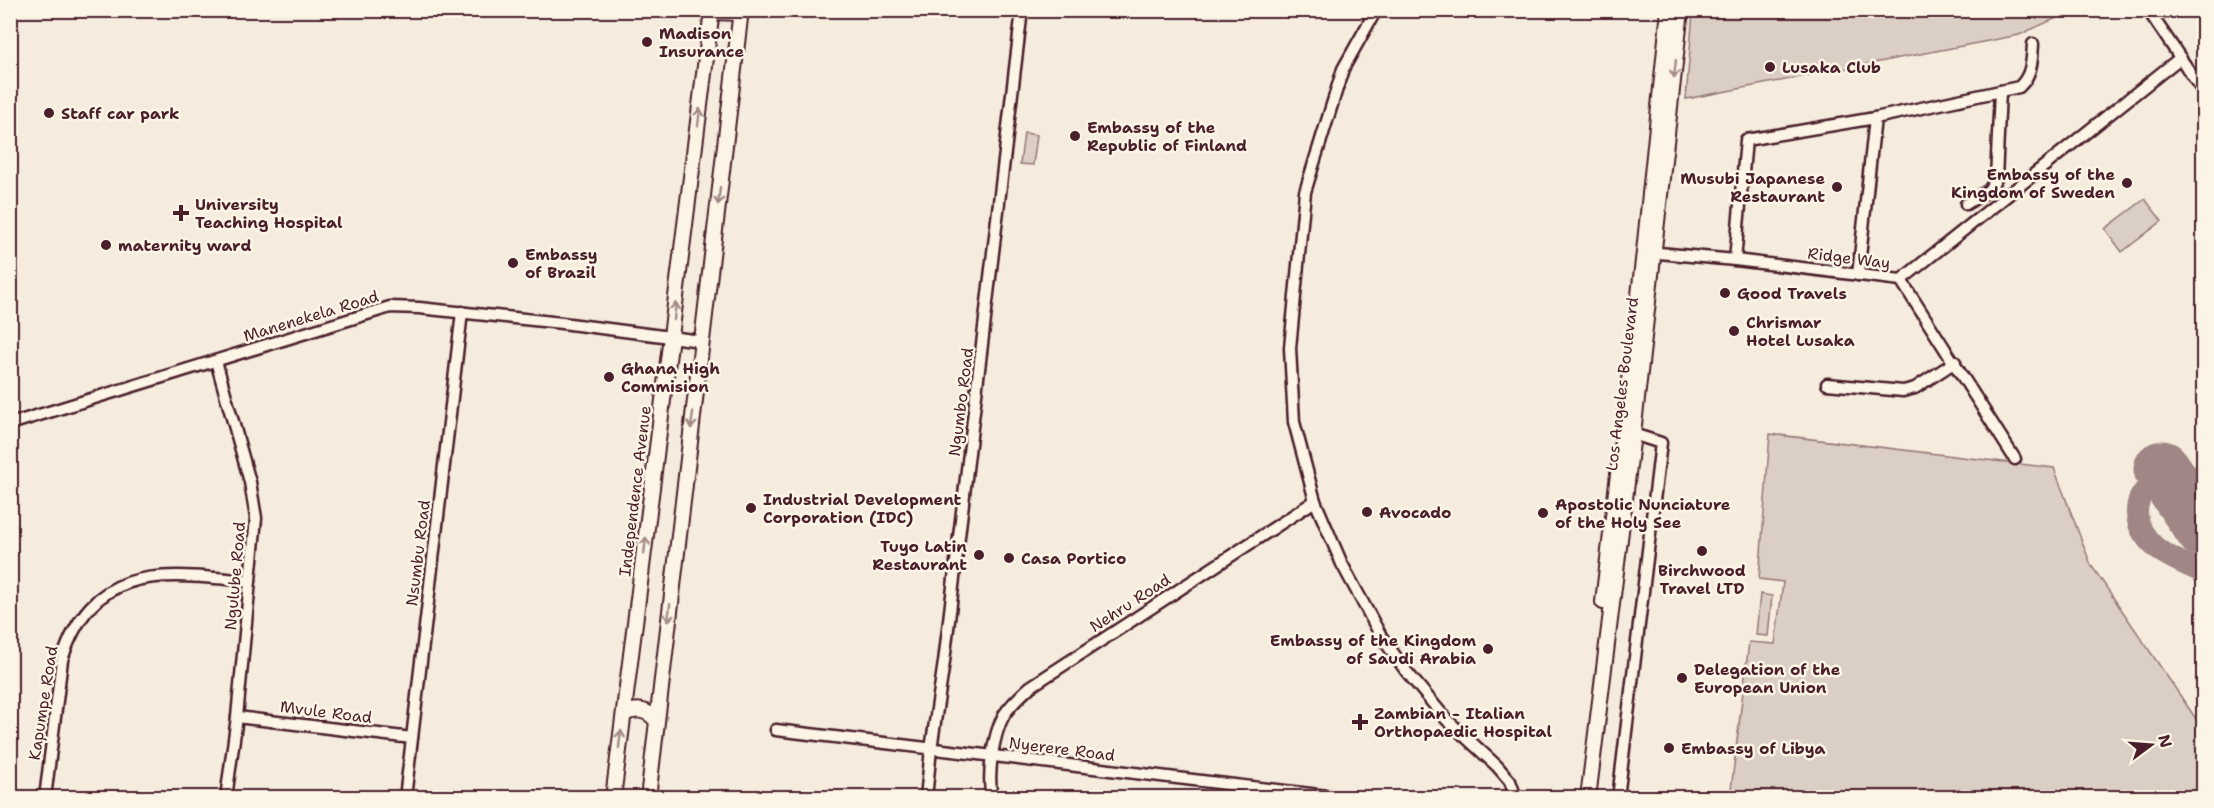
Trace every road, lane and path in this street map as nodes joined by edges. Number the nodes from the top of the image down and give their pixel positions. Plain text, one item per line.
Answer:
1 (1023, 10) edge
2 (1376, 10) edge
3 (1669, 10) edge
4 (1681, 10) edge
5 (2148, 10) edge
6 (712, 11) edge
7 (741, 12) edge
8 (2033, 44) dead end
9 (2180, 58) junction
10 (2000, 91) junction
11 (2204, 93) edge
12 (1875, 118) junction
13 (1966, 204) dead end
14 (1649, 253) junction
15 (1735, 260) junction
16 (1858, 274) junction
17 (1901, 280) junction
18 (462, 312) junction
19 (672, 336) junction
20 (701, 341) junction
21 (216, 361) junction
22 (1955, 363) junction
23 (1827, 384) dead end
24 (10, 424) edge
25 (1633, 434) junction
26 (2015, 459) dead end
27 (1315, 501) junction
28 (250, 581) junction
29 (626, 699) junction
30 (658, 705) junction
31 (624, 714) junction
32 (237, 717) junction
33 (656, 720) junction
34 (776, 730) dead end
35 (412, 738) junction
36 (931, 749) junction
37 (992, 756) junction
38 (45, 798) edge
39 (226, 798) edge
40 (405, 798) edge
41 (613, 798) edge
42 (648, 798) edge
43 (926, 798) edge
44 (992, 798) edge
45 (1344, 798) edge
46 (1516, 798) edge
47 (1580, 798) edge
48 (1588, 798) edge
49 (1618, 798) edge

1 - 36 street, Ngumbo Road
2 - 27 street
3 - 14 main road, Los Angeles Boulevard
4 -> 14 main road, Los Angeles Boulevard
5 - 9 street
6 - 7 main road
19 -> 6 main road, Independence Avenue
7 -> 20 main road
8 - 10 street
9 - 11 street
9 - 17 street, Ridge Way
10 - 12 street
10 - 13 street
12 - 15 street
12 - 16 street
14 - 15 street, Ridge Way
14 - 25 main road, Los Angeles Boulevard
14 - 47 main road, Los Angeles Boulevard
15 - 16 street, Ridge Way
16 - 17 street, Ridge Way
17 - 22 street
18 - 19 street, Manenekela Road
18 - 21 street, Manenekela Road
18 - 35 street, Nsumbu Road
19 - 20 street, Manenekela Road
29 -> 19 main road, Independence Avenue
20 -> 30 main road
21 - 24 street, Manenekela Road
21 - 28 street, Ngulube Road
22 - 23 street
22 - 26 street
25 - 48 main road, Los Angeles Boulevard
25 - 49 street
27 - 37 street, Nehru Road
27 - 46 street
28 - 32 street, Ngulube Road
28 - 38 street, Kapumpe Road
29 - 30 main road
29 - 31 main road, Independence Avenue
30 - 33 main road
31 - 33 main road
41 -> 31 main road, Independence Avenue
32 - 35 street, Mvule Road
32 - 39 street, Ngulube Road
33 - 42 main road
34 - 36 street, Nyerere Road
35 - 40 street, Nsumbu Road
36 - 37 street, Nyerere Road
36 - 43 street, Ngumbo Road
37 - 44 street, Nehru Road
37 - 45 street, Nyerere Road

